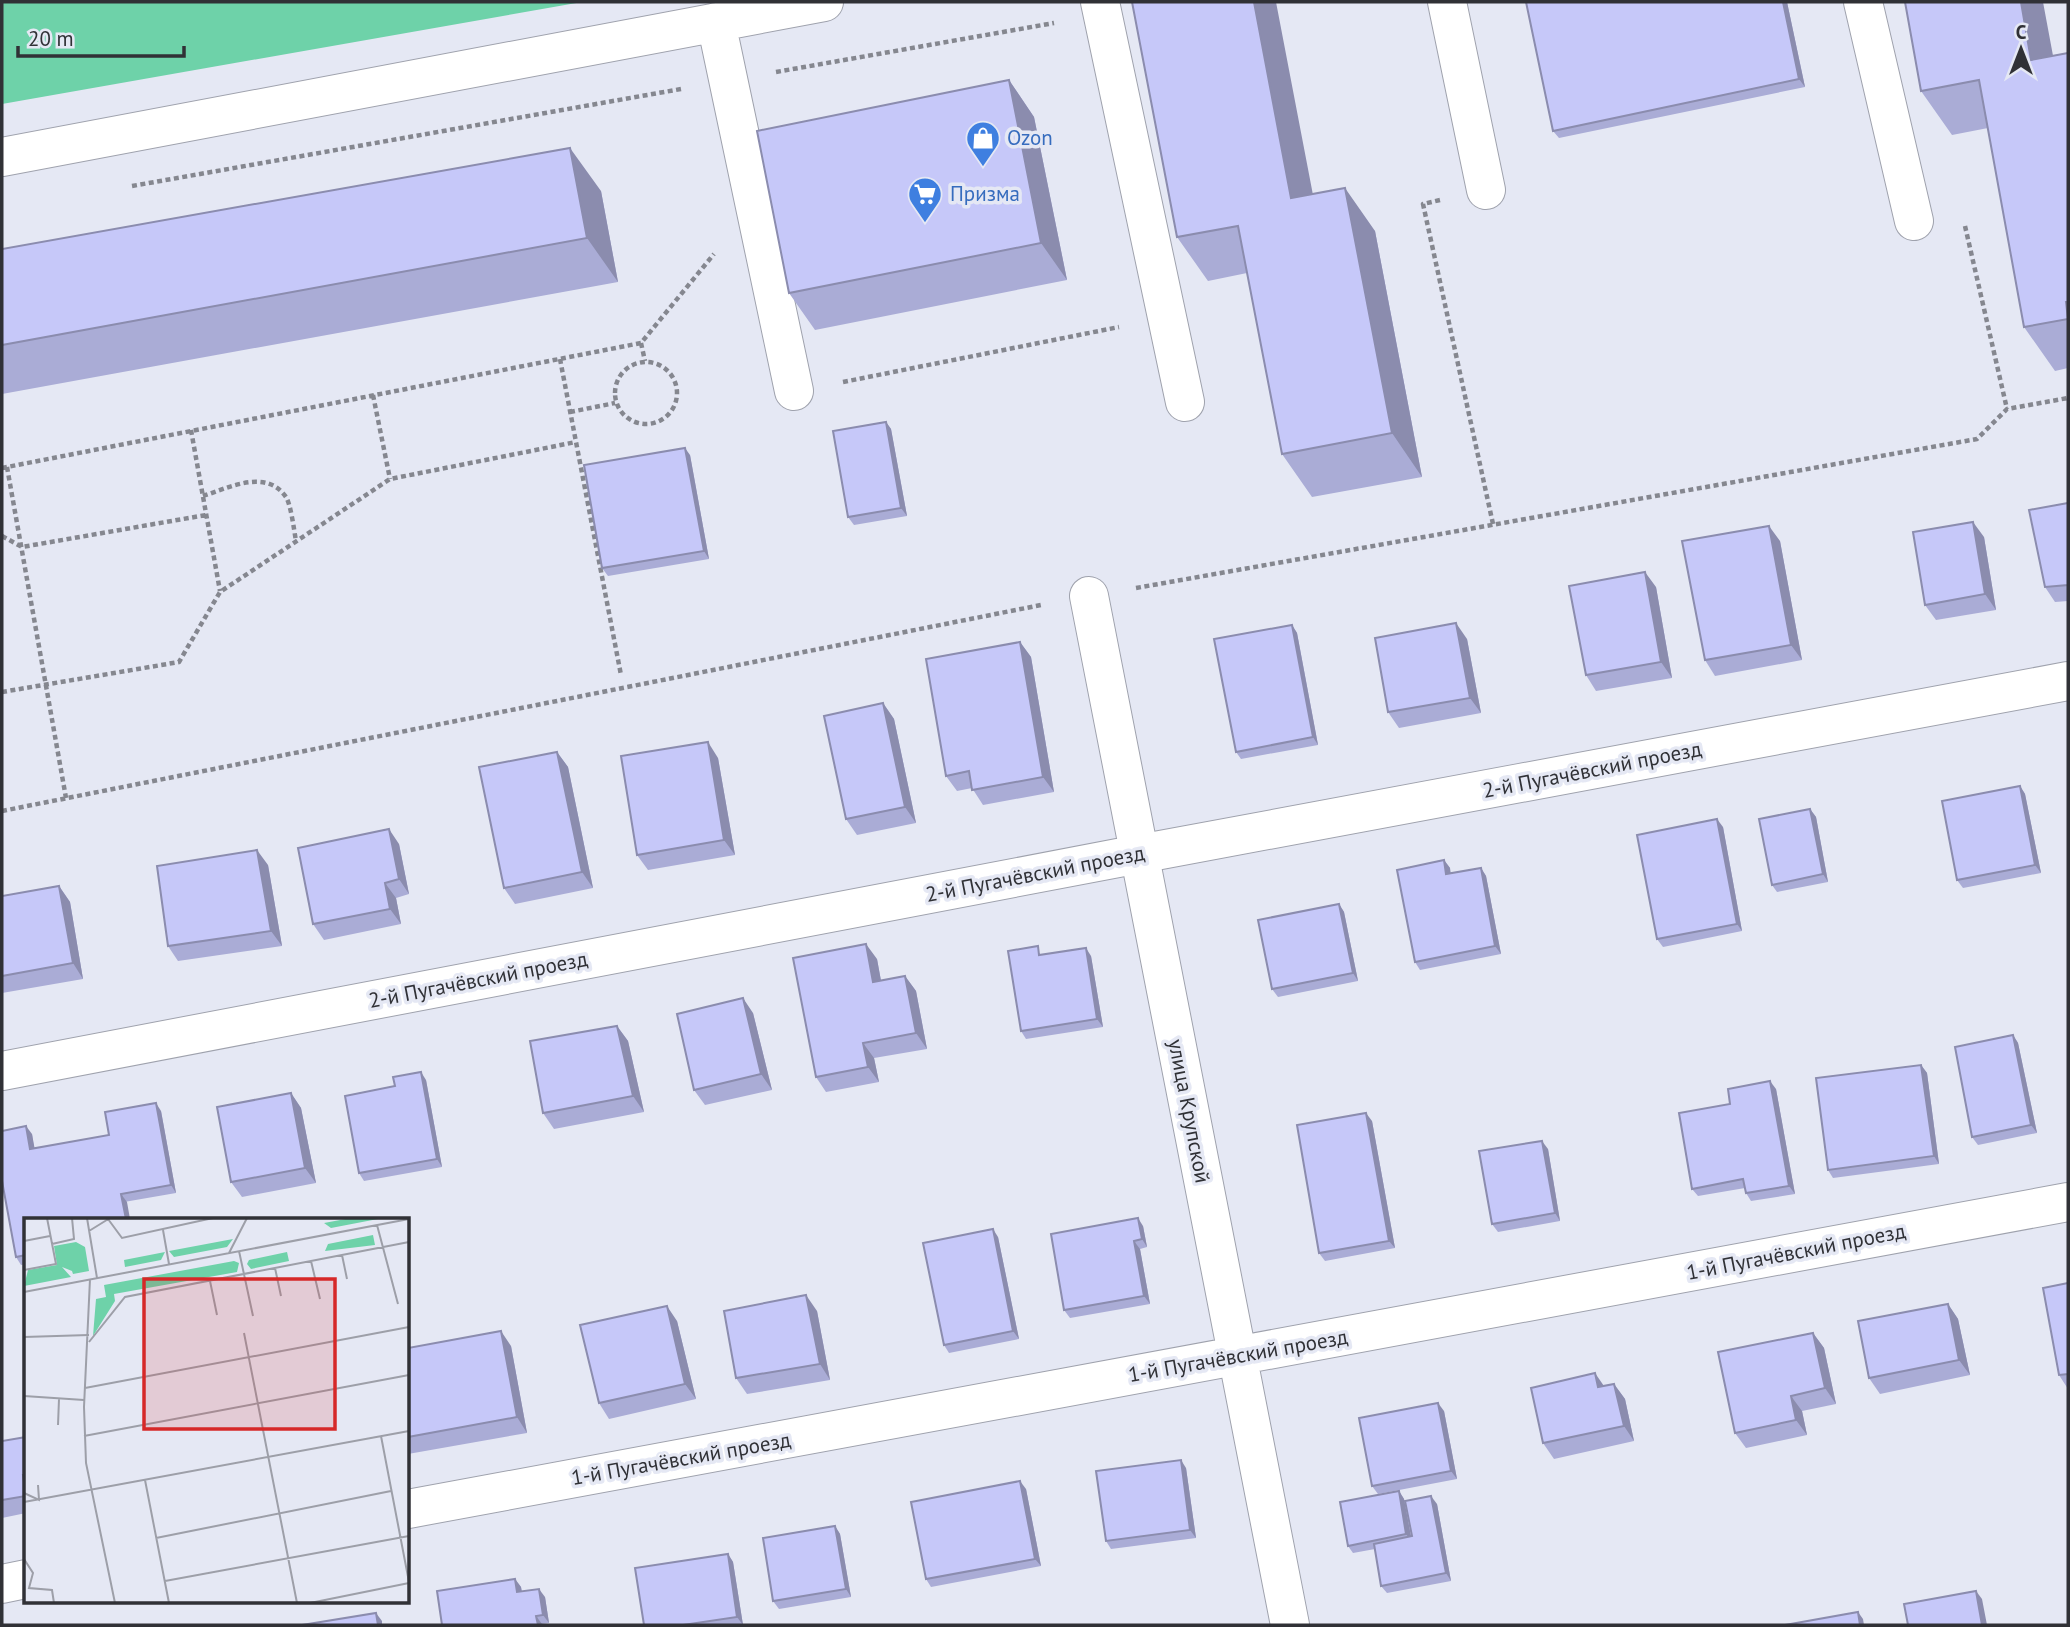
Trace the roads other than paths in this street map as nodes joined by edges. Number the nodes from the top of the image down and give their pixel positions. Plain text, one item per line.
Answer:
1 (824, 2) edge
2 (1447, 2) edge
3 (1863, 2) edge
4 (1101, 8) edge
5 (716, 22) junction
6 (2, 156) edge
7 (1486, 190) road end
8 (1914, 221) road end
9 (794, 391) road end
10 (1185, 402) dead end
11 (1089, 596) dead end
12 (2068, 681) edge
13 (1139, 854) junction
14 (2, 1070) edge
15 (2068, 1202) edge
16 (1237, 1356) junction
17 (410, 1509) edge
18 (24, 1579) edge
19 (2, 1584) edge
20 (1290, 1625) edge

1 - 5 street
2 - 7 street
3 - 8 street
4 - 10 street
5 - 6 street
5 - 9 street
11 - 13 street, улица Крупской
12 - 13 street, 2-й Пугачёвский проезд
13 - 14 street, 2-й Пугачёвский проезд
13 - 16 street, улица Крупской
15 - 16 street, 1-й Пугачёвский проезд
16 - 17 street, 1-й Пугачёвский проезд
16 - 20 street, улица Крупской
18 - 19 street

